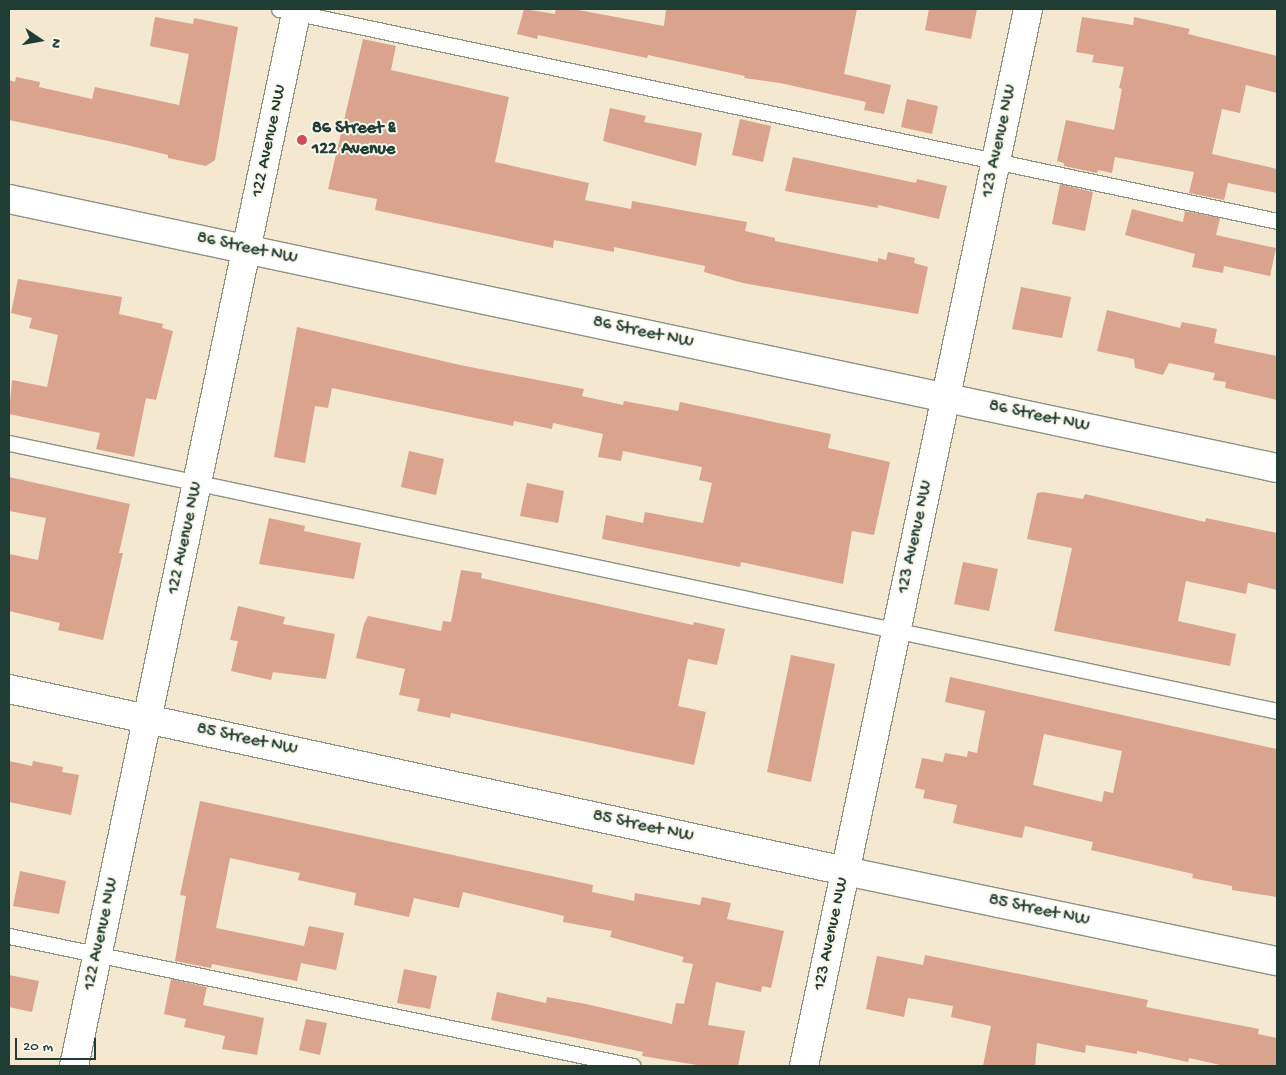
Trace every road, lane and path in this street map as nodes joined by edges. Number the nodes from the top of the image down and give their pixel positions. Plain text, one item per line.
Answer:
1 (1028, 9) edge
2 (291, 10) edge
3 (995, 161) junction
4 (9, 199) edge
5 (1277, 220) edge
6 (247, 249) junction
7 (946, 397) junction
8 (9, 443) edge
9 (1277, 468) edge
10 (197, 483) junction
11 (895, 631) junction
12 (9, 689) edge
13 (1277, 711) edge
14 (148, 719) junction
15 (845, 871) junction
16 (9, 936) edge
17 (98, 955) junction
18 (1277, 961) edge
19 (74, 1066) edge
20 (633, 1066) edge
21 (804, 1066) edge

1 - 3 street, 123 Avenue NW
2 - 3 lane
2 - 6 street, 122 Avenue NW
3 - 5 lane
3 - 7 street, 123 Avenue NW
4 - 6 street, 86 Street NW
6 - 7 street, 86 Street NW
6 - 10 street, 122 Avenue NW
7 - 9 street, 86 Street NW
7 - 11 street, 123 Avenue NW
8 - 10 lane
10 - 11 lane
10 - 14 street, 122 Avenue NW
11 - 13 lane
11 - 15 street, 123 Avenue NW
12 - 14 street, 85 Street NW
14 - 15 street, 85 Street NW
14 - 17 street, 122 Avenue NW
15 - 18 street, 85 Street NW
15 - 21 street, 123 Avenue NW
16 - 17 lane
17 - 19 street, 122 Avenue NW
17 - 20 lane

